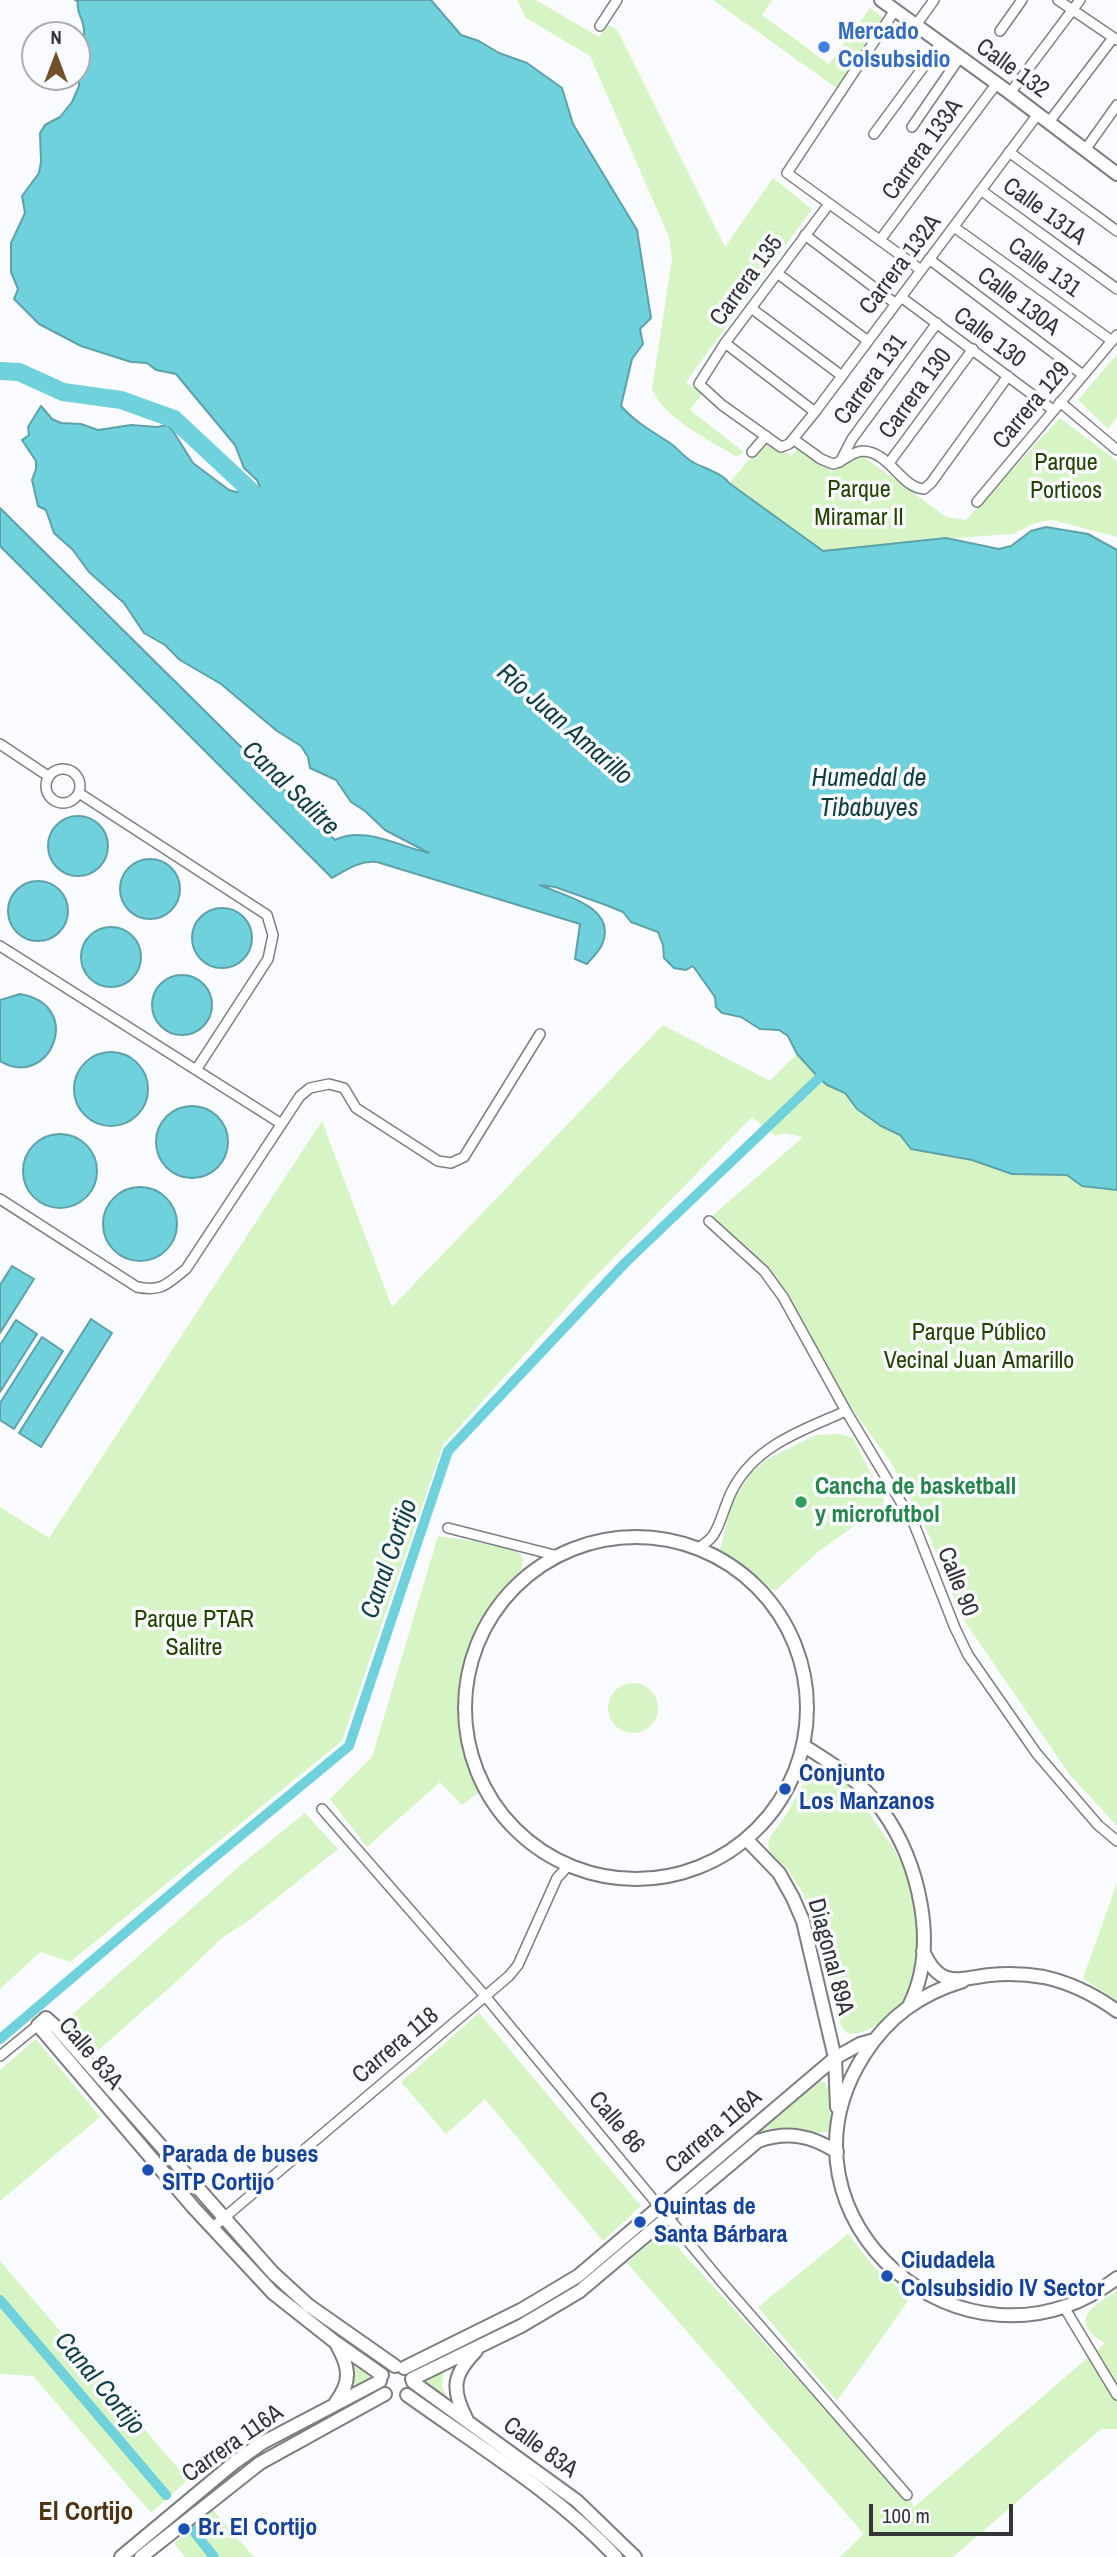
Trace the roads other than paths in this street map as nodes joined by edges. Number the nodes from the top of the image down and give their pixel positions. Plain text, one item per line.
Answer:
1 (617, 0) edge
2 (881, 0) edge
3 (934, 0) edge
4 (1022, 0) edge
5 (1058, 0) edge
6 (1080, 0) edge
7 (895, 10) junction
8 (1072, 10) junction
9 (916, 25) junction
10 (600, 26) dead end
11 (1000, 31) dead end
12 (1115, 39) edge
13 (941, 43) junction
14 (960, 57) junction
15 (997, 83) junction
16 (1010, 93) junction
17 (1117, 105) edge
18 (1038, 114) junction
19 (1049, 122) junction
20 (912, 127) dead end
21 (874, 134) dead end
22 (1085, 150) junction
23 (1009, 152) junction
24 (1117, 174) edge
25 (982, 191) junction
26 (829, 204) junction
27 (954, 227) junction
28 (1117, 231) edge
29 (805, 235) junction
30 (880, 240) junction
31 (929, 259) junction
32 (921, 270) junction
33 (777, 273) junction
34 (1117, 289) edge
35 (898, 300) junction
36 (751, 308) junction
37 (937, 323) junction
38 (1114, 338) edge
39 (868, 341) junction
40 (725, 343) junction
41 (973, 349) junction
42 (1083, 375) junction
43 (842, 376) junction
44 (1008, 376) junction
45 (1060, 402) junction
46 (1053, 411) junction
47 (815, 412) junction
48 (766, 436) junction
49 (793, 439) junction
50 (1117, 450) edge
51 (752, 452) dead end
52 (840, 462) junction
53 (889, 463) junction
54 (977, 502) dead end
55 (0, 744) edge
56 (48, 776) junction
57 (79, 793) junction
58 (0, 946) edge
59 (540, 1034) dead end
60 (196, 1070) junction
61 (280, 1124) junction
62 (0, 1199) edge
63 (709, 1221) dead end
64 (846, 1411) junction
65 (448, 1528) dead end
66 (698, 1549) junction
67 (558, 1556) junction
68 (804, 1746) junction
69 (322, 1809) dead end
70 (746, 1839) junction
71 (1117, 1841) edge
72 (568, 1866) junction
73 (923, 1951) junction
74 (963, 1981) junction
75 (485, 1996) junction
76 (910, 2004) junction
77 (1117, 2011) edge
78 (38, 2025) junction
79 (873, 2040) junction
80 (0, 2056) edge
81 (835, 2058) junction
82 (854, 2070) junction
83 (838, 2122) junction
84 (836, 2152) junction
85 (663, 2210) junction
86 (224, 2220) junction
87 (212, 2228) junction
88 (1117, 2278) edge
89 (1064, 2307) junction
90 (335, 2342) junction
91 (481, 2346) junction
92 (406, 2374) junction
93 (381, 2378) junction
94 (385, 2394) junction
95 (407, 2395) junction
96 (1117, 2395) edge
97 (334, 2404) junction
98 (469, 2422) junction
99 (553, 2491) junction
100 (907, 2494) dead end
101 (605, 2526) junction
102 (595, 2535) junction
103 (121, 2557) edge
104 (141, 2557) edge
105 (616, 2557) edge
106 (635, 2557) edge

1 - 10 street
2 - 7 street, Calle 132
3 - 9 street
4 - 11 street
5 - 8 street
6 - 8 street
7 - 9 street, Calle 132
7 - 26 street
8 - 12 street
8 - 16 street
9 - 13 street, Calle 132
12 - 19 street
13 - 14 street, Calle 132
13 - 21 street
14 - 15 street, Calle 132
14 - 20 street
15 - 16 street, Calle 132
15 - 30 street, Carrera 133A
16 - 18 street, Calle 132
17 - 22 street
18 - 19 street, Calle 132
18 - 23 street, Carrera 132A
19 - 22 street, Calle 132
22 - 24 street, Calle 132
23 - 25 street, Carrera 132A
23 - 28 street
25 - 27 street, Carrera 132A
25 - 34 street, Calle 131A
26 - 29 street, Carrera 135
26 - 30 street
27 - 31 street, Carrera 132A
27 - 38 street, Calle 131
29 - 33 street, Carrera 135
29 - 35 street, Calle 130
30 - 32 street
31 - 32 street, Carrera 132A
31 - 42 street, Calle 130A
32 - 35 street, Carrera 132A
33 - 36 street, Carrera 135
33 - 39 street
35 - 37 street, Calle 130
35 - 39 street, Carrera 132A
36 - 40 street, Carrera 135
36 - 43 street
37 - 41 street, Calle 130
37 - 52 street, Carrera 131
38 - 42 street, Carrera 129
39 - 43 street, Carrera 132A
40 - 47 street
40 - 48 street, Carrera 135
41 - 44 street, Calle 130
41 - 53 street, Carrera 130
42 - 45 street, Carrera 129
43 - 47 street, Carrera 132A
44 - 46 street, Calle 130
44 - 53 street
45 - 46 street, Carrera 129
45 - 50 street
46 - 54 street, Carrera 129
47 - 49 street, Carrera 132A
48 - 49 street
48 - 51 street
49 - 52 street
52 - 53 street
55 - 56 street
56 - 57 street
56 - 57 street
57 - 60 street
58 - 60 street
59 - 61 street
60 - 61 street
61 - 62 street
63 - 64 street, Calle 90
64 - 66 street
64 - 71 street, Calle 90
65 - 67 street
66 - 67 street
66 - 68 street
67 - 72 street
68 - 70 street
68 - 73 street
69 - 75 street, Calle 86
70 - 72 street
70 - 81 street, Diagonal 89A
72 - 75 street, Carrera 118
73 - 74 street
73 - 76 street
74 - 76 street
74 - 77 street
75 - 85 street, Calle 86
75 - 86 street, Carrera 118
76 - 79 street
78 - 80 street
78 - 86 street, Calle 83A
78 - 87 street, Calle 83A
79 - 81 street, Carrera 116A
79 - 82 street, Diagonal 89A
81 - 82 street
81 - 83 street, Diagonal 89A
81 - 85 street, Carrera 116A
82 - 83 street, Diagonal 89A
83 - 84 street, Diagonal 89A
84 - 85 street, Carrera 116A
84 - 89 street, Diagonal 89A
85 - 91 street, Carrera 116A
85 - 92 street, Carrera 116A
85 - 100 street, Calle 86
86 - 87 street, Carrera 118
86 - 92 street, Calle 83A
87 - 90 street, Calle 83A
88 - 89 street, Diagonal 89A
89 - 96 street
90 - 93 street, Calle 83A
90 - 97 street
91 - 92 street, Carrera 116A
91 - 98 street
92 - 93 street, Carrera 116A
92 - 95 street
92 - 98 street, Calle 83A
93 - 94 street
93 - 97 street, Carrera 116A
94 - 95 street
94 - 104 street, Carrera 116A
95 - 99 street, Calle 83A
97 - 103 street, Carrera 116A
98 - 99 street, Calle 83A
99 - 101 street, Calle 83A
99 - 102 street, Calle 83A
101 - 102 street
101 - 106 street, Calle 83A
102 - 105 street, Calle 83A

